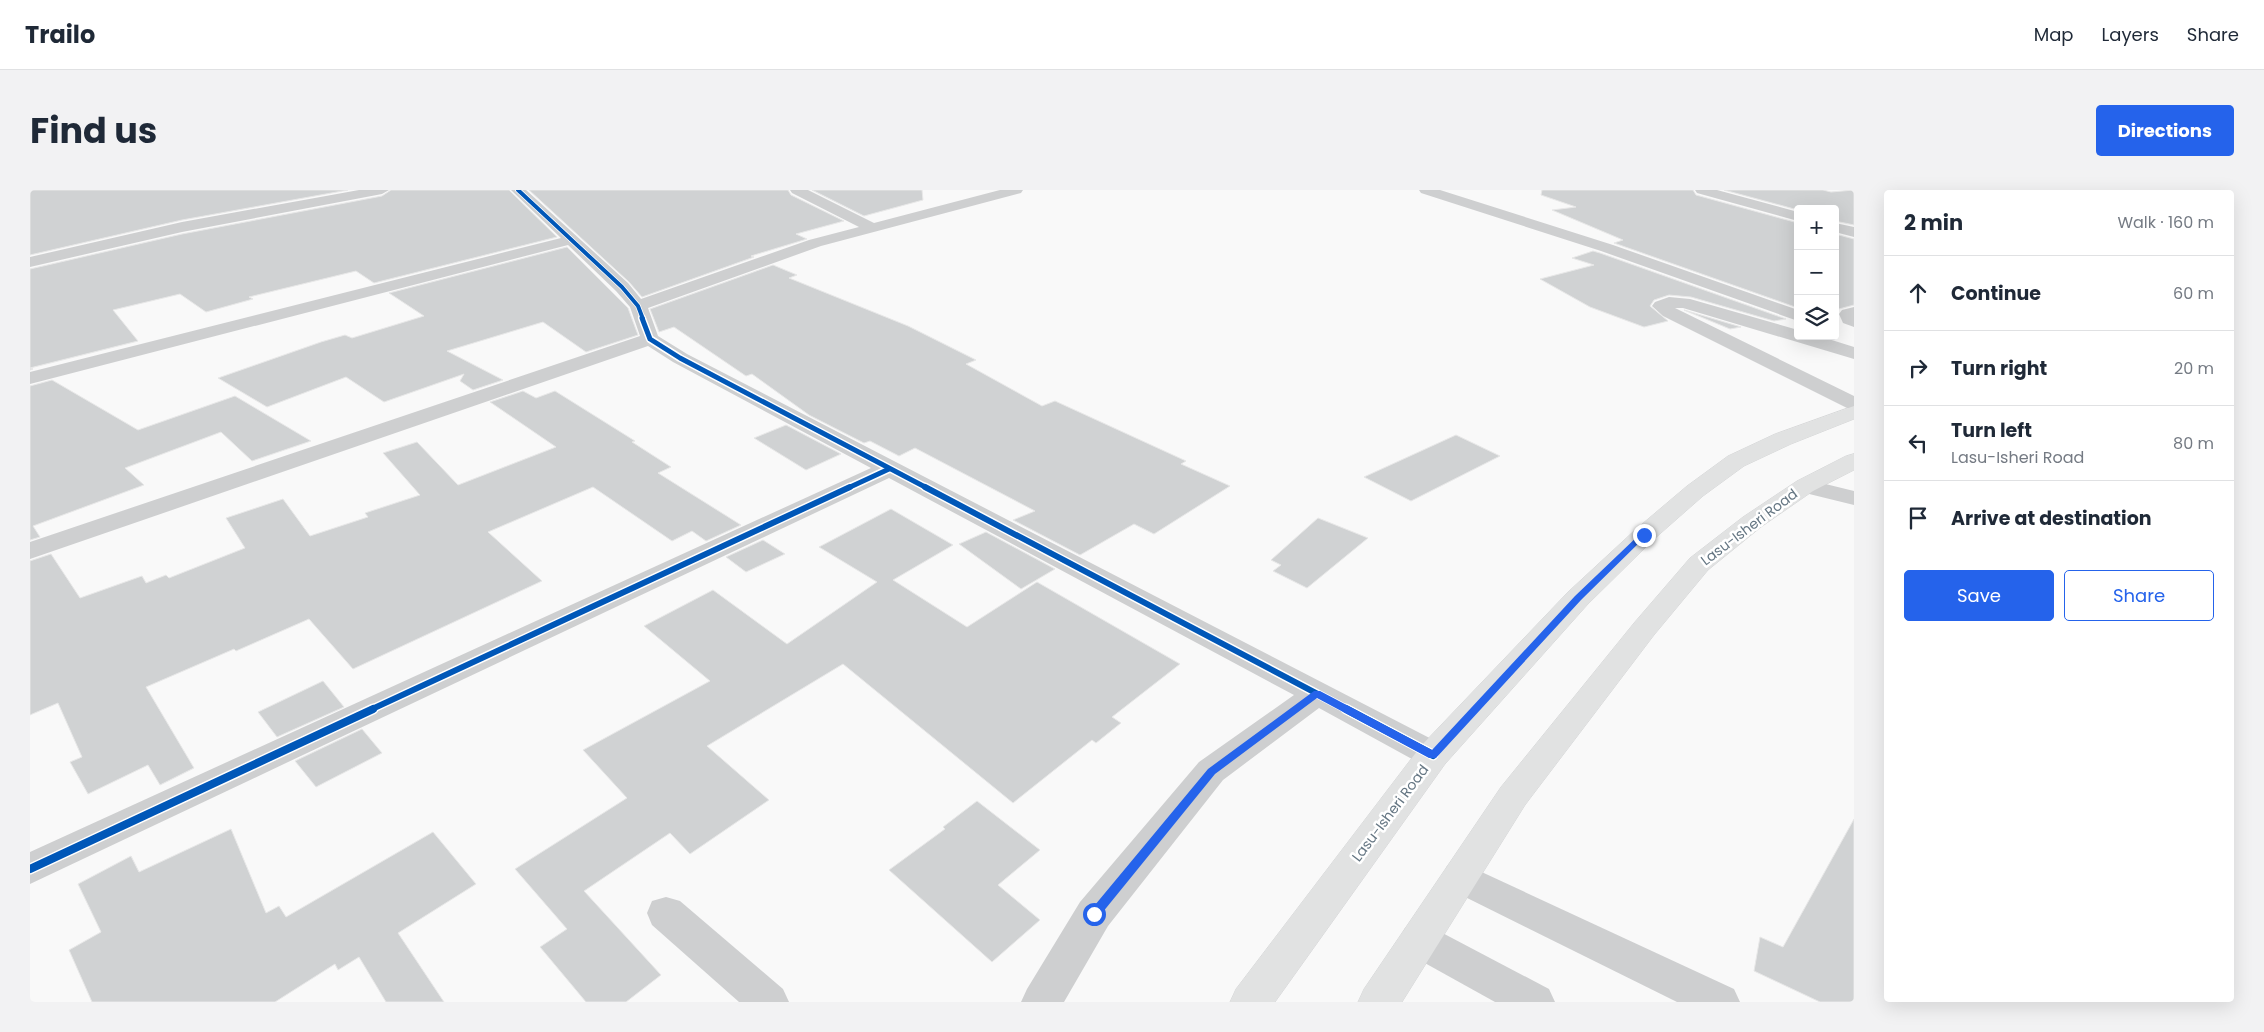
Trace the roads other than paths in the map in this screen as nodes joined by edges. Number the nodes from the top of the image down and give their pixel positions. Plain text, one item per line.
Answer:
1 (382, 190) edge
2 (518, 190) edge
3 (797, 190) edge
4 (1016, 190) edge
5 (1426, 190) edge
6 (1702, 190) edge
7 (1794, 216) edge
8 (871, 227) junction
9 (1839, 228) edge
10 (1854, 232) edge
11 (571, 240) junction
12 (30, 262) edge
13 (638, 306) junction
14 (1854, 312) edge
15 (1794, 315) edge
16 (1854, 322) edge
17 (1839, 330) edge
18 (1794, 335) edge
19 (1854, 336) edge
20 (650, 339) junction
21 (1812, 340) edge
22 (1854, 353) edge
23 (30, 378) edge
24 (1854, 404) edge
25 (1854, 412) edge
26 (1854, 461) edge
27 (888, 469) junction
28 (1805, 486) junction
29 (1854, 498) edge
30 (30, 551) edge
31 (1317, 694) junction
32 (1433, 755) junction
33 (30, 869) edge
34 (1460, 877) junction
35 (666, 913) dead end
36 (1419, 940) junction
37 (768, 1002) edge
38 (1042, 1002) edge
39 (1251, 1002) edge
40 (1379, 1002) edge
41 (1534, 1002) edge
42 (1719, 1002) edge

1 - 12 street
2 - 11 street
3 - 8 street
4 - 8 street
5 - 15 street
6 - 7 street
8 - 13 street
9 - 10 street
11 - 13 street
11 - 23 street
13 - 20 street
14 - 16 street
17 - 19 street
18 - 24 street
20 - 27 street
20 - 30 street
21 - 22 street
25 - 32 main road, Lasu-Isheri Road
26 - 28 main road, Lasu-Isheri Road
27 - 31 street
27 - 33 street
28 - 29 street
28 - 34 main road, Lasu-Isheri Road
31 - 32 street
31 - 38 street
32 - 39 main road, Lasu-Isheri Road
34 - 36 main road, Lasu-Isheri Road
34 - 42 street
35 - 37 street
36 - 40 main road, Lasu-Isheri Road
36 - 41 street

